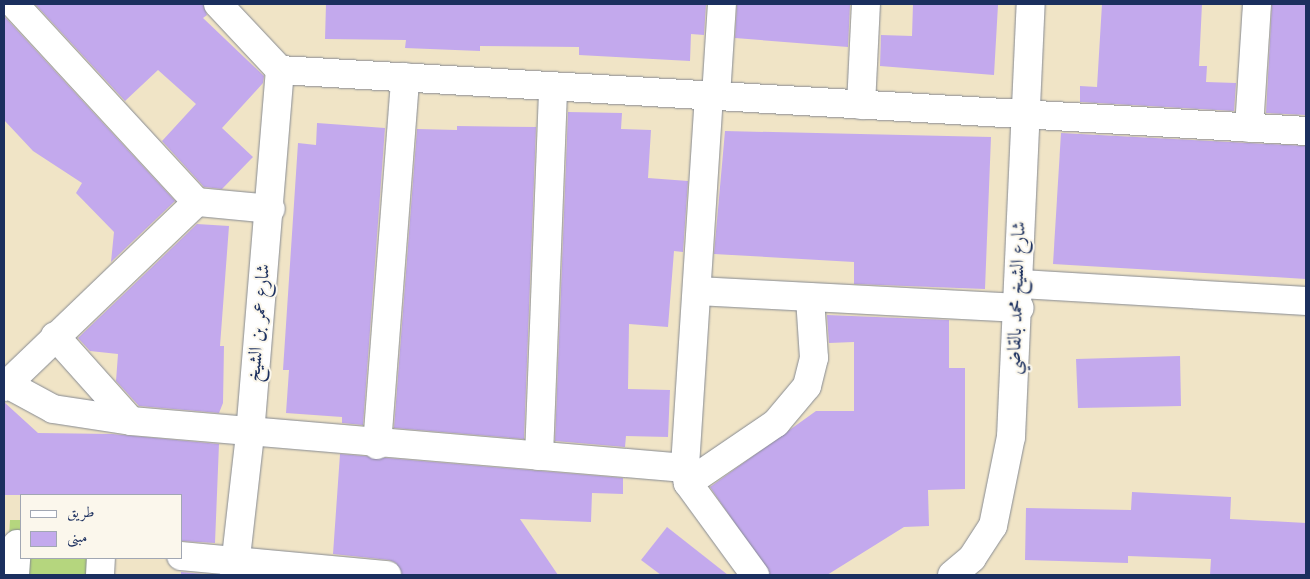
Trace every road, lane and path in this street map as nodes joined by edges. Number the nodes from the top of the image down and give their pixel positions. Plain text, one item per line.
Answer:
1 (14, 4) edge
2 (218, 4) edge
3 (722, 4) edge
4 (866, 4) edge
5 (1031, 4) edge
6 (1257, 4) edge
7 (280, 70) junction
8 (406, 78) junction
9 (553, 86) junction
10 (713, 96) junction
11 (861, 105) junction
12 (1023, 114) junction
13 (1249, 128) junction
14 (1306, 131) edge
15 (197, 202) junction
16 (271, 209) junction
17 (697, 291) junction
18 (1020, 296) junction
19 (810, 297) junction
20 (1306, 301) edge
21 (55, 336) junction
22 (5, 386) edge
23 (131, 421) junction
24 (250, 434) junction
25 (377, 445) junction
26 (539, 456) junction
27 (687, 475) junction
28 (14, 541) edge
29 (182, 556) edge
30 (101, 559) edge
31 (235, 568) edge
32 (15, 575) edge
33 (100, 575) edge
34 (387, 575) edge
35 (754, 575) edge
36 (952, 575) edge

1 - 15 street
2 - 7 street
3 - 10 street
4 - 11 street
5 - 12 street, شارع الشيخ محمد بالقاضي
6 - 13 street
7 - 8 street
7 - 16 street, شارع عمر بن الشيخ
8 - 9 street
8 - 25 street
9 - 10 street
9 - 26 street
10 - 11 street
10 - 17 street
11 - 12 street
12 - 13 street
12 - 18 street, شارع الشيخ محمد بالقاضي
13 - 14 street
15 - 16 street
15 - 21 street
16 - 24 street, شارع عمر بن الشيخ
17 - 19 street
17 - 27 street
18 - 19 street
18 - 20 street
18 - 36 street, شارع الشيخ محمد بالقاضي
19 - 27 street
21 - 22 street
21 - 23 street
22 - 23 street
23 - 24 street
24 - 25 street
24 - 31 street, شارع عمر بن الشيخ
25 - 26 street
26 - 27 street
27 - 35 street
28 - 32 street
29 - 31 street
30 - 33 street
31 - 34 street

